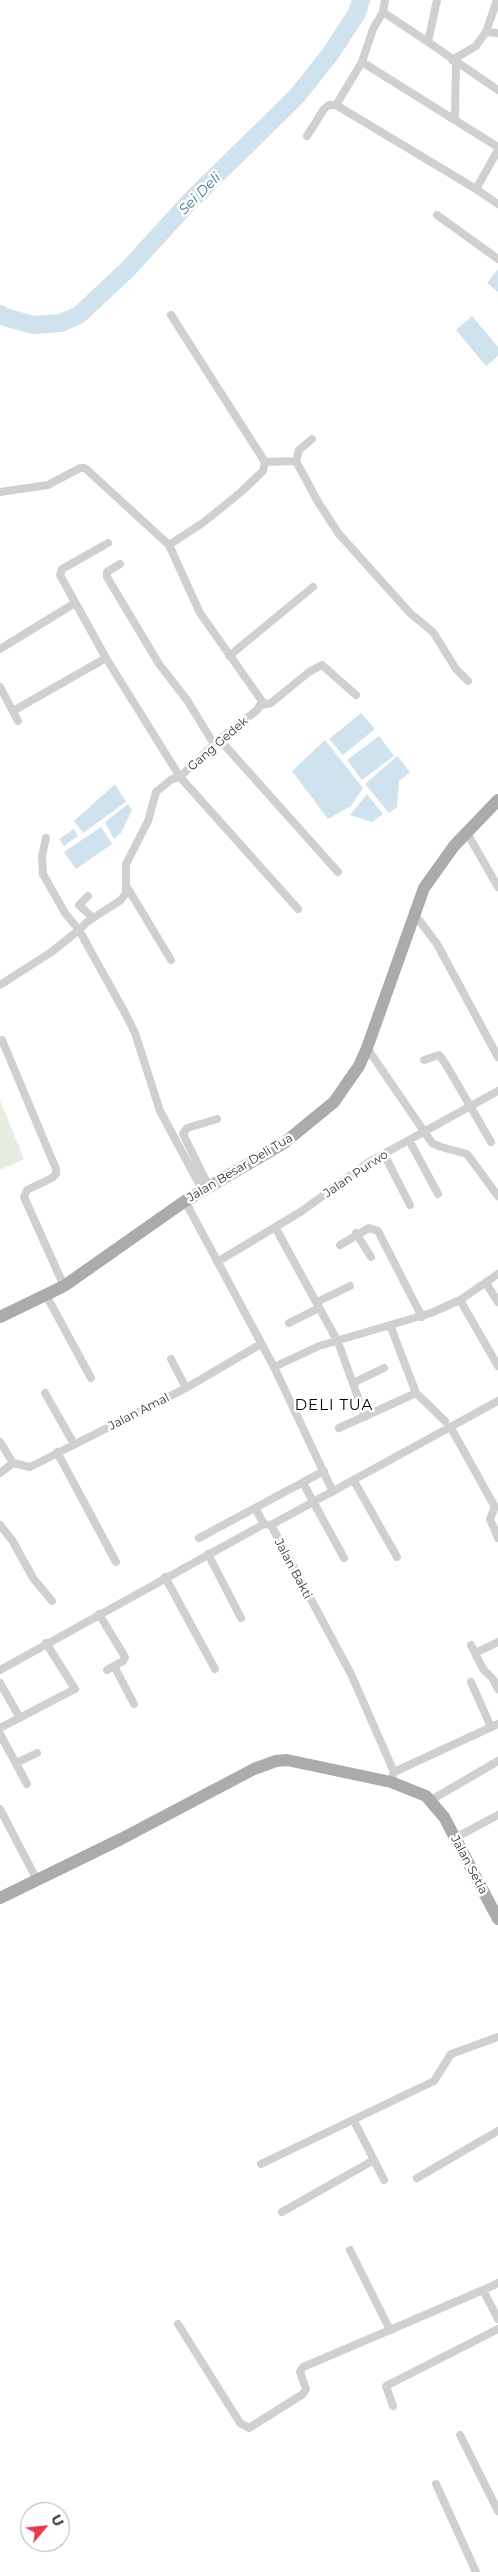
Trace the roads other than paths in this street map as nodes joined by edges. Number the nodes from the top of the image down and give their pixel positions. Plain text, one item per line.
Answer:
1 (385, 0) edge
2 (437, 0) edge
3 (497, 0) edge
4 (383, 12) junction
5 (486, 32) junction
6 (498, 33) edge
7 (428, 42) junction
8 (454, 61) junction
9 (362, 62) junction
10 (498, 90) edge
11 (336, 105) junction
12 (455, 118) junction
13 (308, 136) dead end
14 (498, 148) edge
15 (476, 189) junction
16 (498, 204) edge
17 (437, 216) dead end
18 (498, 259) edge
19 (171, 315) dead end
20 (312, 439) dead end
21 (296, 461) junction
22 (265, 462) junction
23 (0, 492) edge
24 (108, 543) dead end
25 (170, 545) junction
26 (120, 564) dead end
27 (313, 587) dead end
28 (75, 603) junction
29 (0, 649) edge
30 (229, 656) junction
31 (106, 658) junction
32 (468, 682) dead end
33 (0, 687) edge
34 (356, 695) dead end
35 (261, 705) junction
36 (13, 711) junction
37 (18, 721) dead end
38 (217, 742) junction
39 (180, 777) junction
40 (498, 800) edge
41 (466, 833) junction
42 (46, 838) dead end
43 (338, 872) dead end
44 (127, 887) junction
45 (498, 888) edge
46 (88, 896) dead end
47 (298, 909) dead end
48 (413, 912) junction
49 (92, 918) junction
50 (79, 930) junction
51 (171, 960) dead end
52 (0, 985) edge
53 (2, 1040) dead end
54 (367, 1048) junction
55 (498, 1056) edge
56 (424, 1060) dead end
57 (498, 1091) edge
58 (470, 1106) junction
59 (217, 1119) dead end
60 (425, 1130) junction
61 (408, 1140) junction
62 (491, 1142) dead end
63 (384, 1154) junction
64 (206, 1189) junction
65 (438, 1194) dead end
66 (498, 1196) edge
67 (185, 1201) junction
68 (410, 1205) dead end
69 (275, 1228) junction
70 (356, 1233) junction
71 (340, 1245) dead end
72 (371, 1257) dead end
73 (216, 1262) junction
74 (498, 1274) edge
75 (486, 1282) junction
76 (64, 1286) junction
77 (350, 1286) dead end
78 (46, 1295) junction
79 (460, 1300) junction
80 (498, 1302) edge
81 (318, 1305) junction
82 (0, 1317) edge
83 (422, 1317) junction
84 (289, 1323) dead end
85 (390, 1325) junction
86 (338, 1342) junction
87 (261, 1344) junction
88 (171, 1359) dead end
89 (498, 1366) edge
90 (274, 1367) junction
91 (384, 1368) dead end
92 (91, 1378) dead end
93 (353, 1383) junction
94 (186, 1388) junction
95 (46, 1393) dead end
96 (416, 1393) junction
97 (498, 1401) edge
98 (365, 1416) junction
99 (445, 1421) dead end
100 (339, 1428) dead end
101 (451, 1428) junction
102 (0, 1442) edge
103 (74, 1444) junction
104 (57, 1452) junction
105 (12, 1463) junction
106 (324, 1471) junction
107 (0, 1473) edge
108 (354, 1481) junction
109 (302, 1482) junction
110 (333, 1492) junction
111 (313, 1502) junction
112 (497, 1506) edge
113 (255, 1508) junction
114 (267, 1524) junction
115 (0, 1525) edge
116 (199, 1538) dead end
117 (498, 1538) edge
118 (208, 1554) junction
119 (397, 1557) dead end
120 (344, 1558) dead end
121 (116, 1562) dead end
122 (165, 1577) junction
123 (52, 1601) dead end
124 (100, 1614) junction
125 (241, 1618) dead end
126 (498, 1642) edge
127 (46, 1643) junction
128 (471, 1645) dead end
129 (475, 1654) junction
130 (215, 1669) dead end
131 (0, 1670) edge
132 (470, 1682) dead end
133 (0, 1684) edge
134 (498, 1689) edge
135 (134, 1704) dead end
136 (20, 1718) junction
137 (495, 1726) edge
138 (0, 1728) edge
139 (0, 1734) edge
140 (37, 1753) dead end
141 (498, 1761) edge
142 (16, 1763) junction
143 (393, 1777) junction
144 (26, 1784) dead end
145 (431, 1800) junction
146 (0, 1809) edge
147 (498, 1815) edge
148 (455, 1838) junction
149 (37, 1880) junction
150 (0, 1898) edge
151 (498, 1919) edge
152 (498, 2037) edge
153 (354, 2121) junction
154 (498, 2131) edge
155 (374, 2160) junction
156 (261, 2164) dead end
157 (417, 2178) dead end
158 (384, 2180) dead end
159 (282, 2212) dead end
160 (350, 2250) dead end
161 (498, 2283) edge
162 (483, 2290) junction
163 (498, 2320) edge
164 (178, 2324) dead end
165 (498, 2329) edge
166 (390, 2330) junction
167 (393, 2406) dead end
168 (460, 2435) dead end
169 (436, 2484) dead end
170 (498, 2510) edge
171 (476, 2572) edge

1 - 4 street
2 - 7 street
3 - 5 street
4 - 7 street
4 - 9 street
5 - 6 street
5 - 8 street
7 - 8 street
8 - 10 street
8 - 12 street
9 - 11 street
9 - 12 street
11 - 13 street
11 - 15 street
12 - 14 street
14 - 15 street
15 - 16 street
17 - 18 street
19 - 22 street
20 - 21 street
21 - 22 street
21 - 32 street
22 - 25 street
23 - 25 street
24 - 28 street
25 - 30 street
26 - 38 street
27 - 30 street
28 - 29 street
28 - 31 street
30 - 35 street
31 - 36 street
31 - 39 street
33 - 36 street
34 - 35 street, Gang Gedek
35 - 38 street, Gang Gedek
36 - 37 street
38 - 39 street, Gang Gedek
38 - 43 street
39 - 44 street, Gang Gedek
39 - 47 street
40 - 41 main road, Jalan Besar Deli Tua
41 - 45 street
41 - 48 main road, Jalan Besar Deli Tua
42 - 50 street
44 - 49 street
44 - 51 street
46 - 49 street
48 - 54 main road, Jalan Besar Deli Tua
48 - 55 street
49 - 50 street
50 - 52 street
50 - 64 street
53 - 76 street
54 - 60 street
54 - 64 main road, Jalan Besar Deli Tua
56 - 58 street
57 - 58 street, Jalan Purwo
58 - 60 street, Jalan Purwo
58 - 62 street
59 - 64 street
60 - 61 street, Jalan Purwo
60 - 66 street
61 - 63 street, Jalan Purwo
61 - 65 street
63 - 68 street
63 - 69 street, Jalan Purwo
64 - 67 main road, Jalan Besar Deli Tua
67 - 73 street
67 - 76 main road, Jalan Besar Deli Tua
69 - 73 street, Jalan Purwo
69 - 81 street
70 - 71 street
70 - 72 street
70 - 83 street
73 - 87 street
74 - 75 street
75 - 79 street
75 - 80 street
76 - 78 main road, Jalan Besar Deli Tua
77 - 81 street
78 - 82 main road, Jalan Besar Deli Tua
78 - 92 street
79 - 83 street
79 - 89 street
81 - 84 street
81 - 86 street
83 - 85 street
85 - 86 street
85 - 96 street
86 - 90 street
86 - 93 street
87 - 90 street
87 - 94 street, Jalan Amal
88 - 94 street
90 - 106 street
91 - 93 street
93 - 98 street
94 - 103 street, Jalan Amal
95 - 103 street
96 - 98 street
96 - 99 street
97 - 101 street, Jalan Bakti
98 - 100 street
101 - 108 street, Jalan Bakti
101 - 112 street
102 - 105 street
103 - 104 street, Jalan Amal
104 - 105 street, Jalan Amal
104 - 121 street
105 - 107 street
106 - 109 street
106 - 110 street
108 - 110 street, Jalan Bakti
108 - 119 street
109 - 111 street
109 - 113 street
110 - 111 street, Jalan Bakti
111 - 114 street, Jalan Bakti
111 - 120 street
112 - 117 street
113 - 114 street
113 - 116 street
114 - 118 street
114 - 143 street, Jalan Bakti
115 - 123 street
118 - 122 street
118 - 125 street
122 - 124 street
122 - 130 street
124 - 127 street
124 - 135 street
126 - 129 street
127 - 131 street
127 - 136 street
128 - 129 street
129 - 134 street
132 - 137 street
133 - 136 street
136 - 138 street
137 - 143 street
139 - 142 street
140 - 142 street
141 - 145 street
142 - 144 street
143 - 145 main road
143 - 149 main road
145 - 148 main road, Jalan Setia
146 - 149 street
147 - 148 street
148 - 151 main road, Jalan Setia
149 - 150 main road
152 - 153 street
153 - 155 street
153 - 156 street
154 - 157 street
155 - 158 street
155 - 159 street
160 - 166 street
161 - 162 street
162 - 163 street
162 - 166 street
164 - 166 street
165 - 167 street
168 - 170 street
169 - 171 street

